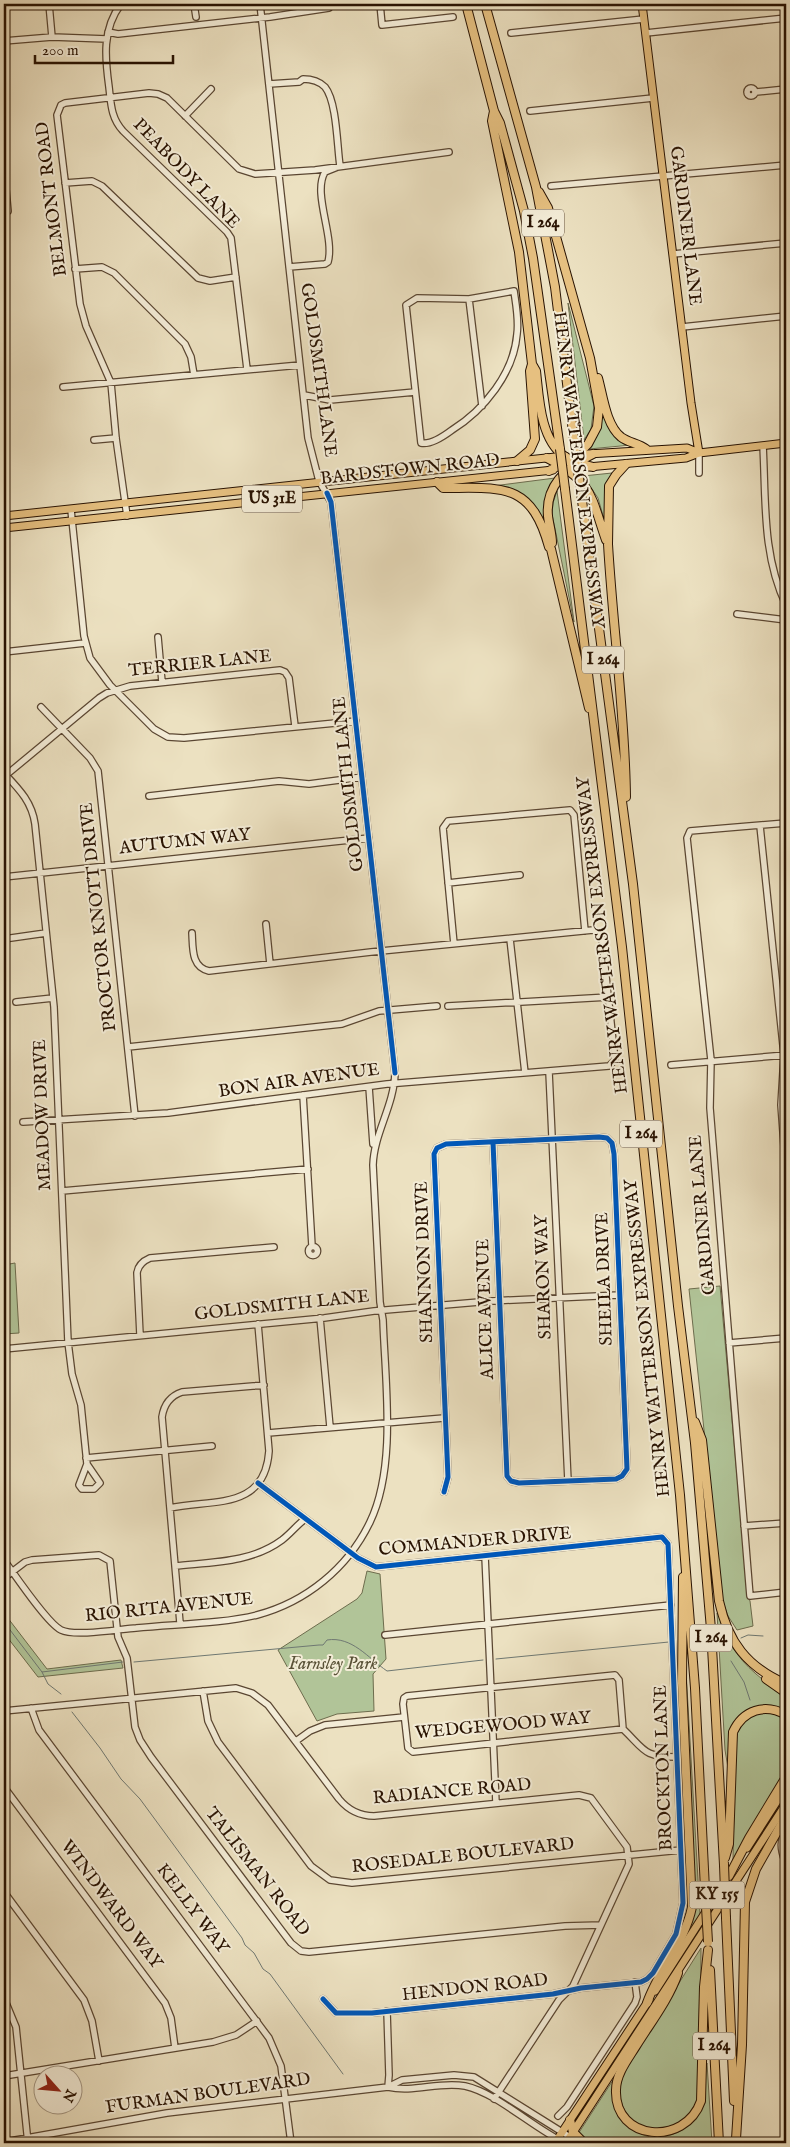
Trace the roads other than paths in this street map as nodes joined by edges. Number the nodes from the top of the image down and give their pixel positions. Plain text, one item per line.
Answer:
1 (49, 4) edge
2 (121, 4) edge
3 (194, 4) edge
4 (260, 4) edge
5 (380, 4) edge
6 (466, 4) edge
7 (485, 4) edge
8 (642, 4) edge
9 (329, 6) edge
10 (196, 17) dead end
11 (453, 17) dead end
12 (261, 18) junction
13 (786, 18) edge
14 (644, 19) junction
15 (646, 32) junction
16 (511, 33) dead end
17 (107, 36) junction
18 (52, 37) junction
19 (4, 41) edge
20 (269, 84) junction
21 (786, 89) edge
22 (212, 90) dead end
23 (756, 92) dead end
24 (110, 97) junction
25 (653, 98) junction
26 (494, 111) junction
27 (530, 111) dead end
28 (185, 116) junction
29 (449, 152) dead end
30 (786, 165) edge
31 (340, 166) junction
32 (4, 168) edge
33 (279, 172) junction
34 (663, 176) junction
35 (65, 183) junction
36 (551, 186) dead end
37 (536, 187) junction
38 (4, 212) edge
39 (786, 243) edge
40 (673, 254) junction
41 (290, 267) junction
42 (75, 269) junction
43 (236, 277) junction
44 (469, 299) junction
45 (786, 316) edge
46 (682, 327) junction
47 (590, 358) junction
48 (300, 364) junction
49 (532, 364) junction
50 (247, 369) junction
51 (194, 374) junction
52 (111, 383) junction
53 (62, 388) dead end
54 (415, 392) junction
55 (304, 395) junction
56 (482, 406) junction
57 (116, 438) junction
58 (94, 440) dead end
59 (786, 443) edge
60 (763, 446) junction
61 (646, 449) junction
62 (699, 453) junction
63 (593, 454) joint
64 (570, 455) junction
65 (547, 458) junction
66 (517, 461) junction
67 (626, 464) junction
68 (560, 465) junction
69 (593, 467) junction
70 (568, 469) junction
71 (549, 471) junction
72 (699, 474) dead end
73 (319, 481) junction
74 (437, 482) junction
75 (327, 493) junction
76 (205, 495) junction
77 (126, 504) junction
78 (204, 507) junction
79 (71, 510) junction
80 (4, 516) edge
81 (127, 516) junction
82 (72, 521) junction
83 (4, 528) edge
84 (608, 544) junction
85 (551, 549) junction
86 (786, 604) edge
87 (737, 614) dead end
88 (786, 620) edge
89 (158, 637) dead end
90 (85, 643) junction
91 (4, 652) edge
92 (162, 682) junction
93 (115, 690) junction
94 (41, 707) dead end
95 (356, 721) junction
96 (295, 726) junction
97 (594, 728) junction
98 (62, 729) junction
99 (5, 775) edge
100 (362, 777) junction
101 (149, 796) dead end
102 (786, 823) edge
103 (626, 826) junction
104 (760, 826) junction
105 (369, 838) junction
106 (108, 865) junction
107 (40, 873) junction
108 (520, 875) dead end
109 (4, 877) edge
110 (448, 882) junction
111 (266, 924) dead end
112 (585, 931) junction
113 (46, 933) junction
114 (192, 933) dead end
115 (4, 939) edge
116 (510, 939) junction
117 (454, 944) junction
118 (381, 951) junction
119 (270, 964) junction
120 (53, 998) junction
121 (609, 998) junction
122 (16, 1002) dead end
123 (518, 1003) junction
124 (437, 1006) dead end
125 (448, 1006) dead end
126 (388, 1010) junction
127 (128, 1047) junction
128 (785, 1055) edge
129 (711, 1061) junction
130 (671, 1064) dead end
131 (549, 1072) junction
132 (525, 1073) junction
133 (394, 1083) junction
134 (369, 1087) junction
135 (303, 1095) junction
136 (135, 1116) junction
137 (59, 1121) junction
138 (23, 1122) dead end
139 (553, 1139) junction
140 (493, 1142) junction
141 (374, 1148) junction
142 (308, 1169) junction
143 (786, 1172) edge
144 (62, 1191) junction
145 (312, 1246) dead end
146 (274, 1247) dead end
147 (619, 1295) junction
148 (559, 1298) junction
149 (499, 1301) junction
150 (440, 1306) junction
151 (382, 1311) junction
152 (320, 1318) junction
153 (258, 1324) junction
154 (140, 1335) junction
155 (786, 1338) edge
156 (68, 1342) junction
157 (729, 1343) junction
158 (4, 1349) edge
159 (264, 1385) junction
160 (691, 1411) junction
161 (444, 1418) junction
162 (386, 1422) junction
163 (330, 1427) junction
164 (268, 1433) junction
165 (212, 1446) dead end
166 (165, 1450) junction
167 (87, 1461) junction
168 (568, 1481) junction
169 (258, 1483) junction
170 (444, 1492) dead end
171 (170, 1508) junction
172 (305, 1519) junction
173 (786, 1523) edge
174 (744, 1526) junction
175 (662, 1537) joint
176 (684, 1540) junction
177 (351, 1553) junction
178 (485, 1556) junction
179 (4, 1560) edge
180 (175, 1566) junction
181 (12, 1571) junction
182 (4, 1578) edge
183 (786, 1592) edge
184 (671, 1605) junction
185 (180, 1623) junction
186 (488, 1624) junction
187 (118, 1629) junction
188 (385, 1635) dead end
189 (750, 1661) junction
190 (786, 1684) edge
191 (490, 1688) junction
192 (204, 1690) junction
193 (786, 1693) edge
194 (131, 1697) junction
195 (31, 1708) junction
196 (4, 1711) edge
197 (786, 1715) edge
198 (404, 1717) junction
199 (623, 1729) junction
200 (296, 1741) junction
201 (492, 1744) junction
202 (676, 1756) junction
203 (786, 1777) edge
204 (4, 1787) edge
205 (786, 1787) edge
206 (496, 1803) junction
207 (786, 1804) edge
208 (786, 1816) edge
209 (786, 1829) edge
210 (681, 1850) junction
211 (630, 1855) junction
212 (785, 1861) edge
213 (724, 1865) junction
214 (729, 1876) junction
215 (4, 1892) edge
216 (601, 1924) junction
217 (708, 1946) junction
218 (678, 1973) junction
219 (635, 1982) junction
220 (567, 1990) junction
221 (4, 1998) edge
222 (323, 1999) dead end
223 (647, 2002) junction
224 (387, 2011) junction
225 (257, 2021) junction
226 (175, 2048) junction
227 (99, 2061) junction
228 (22, 2073) junction
229 (4, 2076) edge
230 (388, 2087) junction
231 (499, 2091) junction
232 (286, 2098) junction
233 (494, 2099) junction
234 (558, 2116) dead end
235 (570, 2120) junction
236 (562, 2132) junction
237 (568, 2139) edge
238 (28, 2140) edge
239 (556, 2141) edge
240 (736, 2141) edge
241 (4, 2142) edge
242 (291, 2143) edge
243 (584, 2143) edge
244 (718, 2143) edge

1 - 18 street
2 - 17 street, PEABODY LANE
3 - 10 street
4 - 12 street, GOLDSMITH LANE
5 - 11 street
6 - 26 highway, HENRY WATTERSON EXPRESSWAY / I 264
7 - 37 highway, HENRY WATTERSON EXPRESSWAY / I 264
8 - 14 main road, GARDINER LANE
9 - 12 street
12 - 17 street
12 - 20 street, GOLDSMITH LANE
13 - 15 street
14 - 15 main road, GARDINER LANE
14 - 16 street
15 - 25 main road, GARDINER LANE
17 - 18 street
17 - 24 street, PEABODY LANE
18 - 19 street
20 - 31 street
20 - 33 street, GOLDSMITH LANE
21 - 23 street
22 - 28 street
24 - 28 street, BELMONT ROAD
24 - 35 street, BELMONT ROAD
24 - 43 street, PEABODY LANE
25 - 27 street
25 - 34 main road, GARDINER LANE
26 - 49 highway
26 - 64 highway, HENRY WATTERSON EXPRESSWAY / I 264
28 - 33 street, BELMONT ROAD
29 - 31 street, BELMONT ROAD
30 - 34 street
31 - 33 street, BELMONT ROAD
31 - 41 street
32 - 38 street
33 - 41 street, GOLDSMITH LANE
34 - 36 street
34 - 40 main road, GARDINER LANE
35 - 42 street, BELMONT ROAD
35 - 43 street
37 - 47 highway
37 - 64 highway, HENRY WATTERSON EXPRESSWAY / I 264
39 - 40 street
40 - 46 main road, GARDINER LANE
41 - 48 street, GOLDSMITH LANE
42 - 51 street
42 - 52 street, BELMONT ROAD
43 - 50 street, PEABODY LANE
44 - 54 street
44 - 56 street
44 - 56 street
45 - 46 street
46 - 62 main road, GARDINER LANE
47 - 61 highway
47 - 64 highway
48 - 50 street
48 - 55 street, GOLDSMITH LANE
49 - 64 highway
49 - 66 highway
50 - 51 street
51 - 52 street
52 - 53 street
52 - 57 street, BELMONT ROAD
54 - 55 street
54 - 56 street
55 - 73 street, GOLDSMITH LANE
57 - 58 street
57 - 77 street, BELMONT ROAD
59 - 60 main road, BARDSTOWN ROAD / US 31E
60 - 62 main road, BARDSTOWN ROAD / US 31E
60 - 86 street
61 - 62 main road, BARDSTOWN ROAD / US 31E
61 - 63 main road, BARDSTOWN ROAD / US 31E
62 - 67 main road, BARDSTOWN ROAD / US 31E
62 - 72 street
63 - 64 highway
64 - 65 main road, BARDSTOWN ROAD / US 31E
64 - 68 highway
64 - 69 highway
64 - 70 highway
64 - 97 highway, HENRY WATTERSON EXPRESSWAY / I 264, bridge
64 - 103 highway, HENRY WATTERSON EXPRESSWAY / I 264, bridge
65 - 66 main road, BARDSTOWN ROAD / US 31E
65 - 68 highway
66 - 73 main road, BARDSTOWN ROAD / US 31E
67 - 69 main road, BARDSTOWN ROAD / US 31E
67 - 84 highway
68 - 70 highway
68 - 71 highway
69 - 70 main road, BARDSTOWN ROAD / US 31E
70 - 71 main road, BARDSTOWN ROAD / US 31E
70 - 84 highway
70 - 85 highway
71 - 74 main road, BARDSTOWN ROAD / US 31E
73 - 75 street, GOLDSMITH LANE
73 - 76 main road, BARDSTOWN ROAD / US 31E
74 - 75 main road, BARDSTOWN ROAD / US 31E
74 - 85 highway
75 - 78 main road, BARDSTOWN ROAD / US 31E
75 - 95 street, GOLDSMITH LANE
76 - 77 main road, BARDSTOWN ROAD / US 31E
76 - 78 main road
77 - 79 main road, BARDSTOWN ROAD / US 31E
77 - 81 street, BELMONT ROAD
78 - 81 main road, BARDSTOWN ROAD / US 31E
79 - 80 main road, BARDSTOWN ROAD / US 31E
79 - 82 street
81 - 82 main road, BARDSTOWN ROAD / US 31E
82 - 83 main road, BARDSTOWN ROAD / US 31E
82 - 90 street
84 - 103 highway
85 - 97 highway
87 - 88 street
89 - 92 street
90 - 91 street
90 - 93 street
92 - 93 street, TERRIER LANE
92 - 96 street, TERRIER LANE
93 - 96 street
93 - 98 street, TERRIER LANE
94 - 98 street, PROCTOR KNOTT DRIVE
95 - 96 street
95 - 100 street, GOLDSMITH LANE
97 - 176 highway, HENRY WATTERSON EXPRESSWAY / I 264
98 - 99 street, TERRIER LANE
98 - 106 street, PROCTOR KNOTT DRIVE
99 - 107 street, MEADOW DRIVE
100 - 101 street
100 - 105 street, GOLDSMITH LANE
102 - 104 street
103 - 160 highway, HENRY WATTERSON EXPRESSWAY / I 264
104 - 128 street
104 - 129 street, GARDINER LANE
105 - 106 street, AUTUMN WAY
105 - 118 street, GOLDSMITH LANE
106 - 107 street, AUTUMN WAY
106 - 127 street, PROCTOR KNOTT DRIVE
107 - 109 street, AUTUMN WAY
107 - 113 street, MEADOW DRIVE
108 - 110 street
110 - 112 street
110 - 117 street
111 - 119 street
112 - 116 street
112 - 121 street
113 - 115 street
113 - 120 street, MEADOW DRIVE
114 - 119 street
116 - 117 street
116 - 123 street
117 - 118 street
118 - 119 street
118 - 126 street, GOLDSMITH LANE
120 - 122 street
120 - 137 street, MEADOW DRIVE
121 - 123 street
121 - 131 street, BON AIR AVENUE
123 - 125 street
123 - 132 street
124 - 126 street
126 - 127 street
126 - 133 street, GOLDSMITH LANE
127 - 136 street, PROCTOR KNOTT DRIVE
128 - 129 street
128 - 143 street
129 - 130 street
129 - 157 street, GARDINER LANE
131 - 132 street, BON AIR AVENUE
131 - 139 street, SHARON WAY
132 - 133 street, BON AIR AVENUE
133 - 134 street, BON AIR AVENUE
133 - 141 street, GOLDSMITH LANE
134 - 135 street, BON AIR AVENUE
134 - 141 street
135 - 136 street, BON AIR AVENUE
135 - 142 street
136 - 137 street, BON AIR AVENUE
137 - 138 street, BON AIR AVENUE
137 - 144 street, MEADOW DRIVE
139 - 140 street, SHANNON DRIVE
139 - 147 street, SHEILA DRIVE
139 - 148 street, SHARON WAY
140 - 149 street, ALICE AVENUE
140 - 150 street, SHANNON DRIVE
141 - 151 street, GOLDSMITH LANE
142 - 144 street
142 - 145 street
144 - 156 street, MEADOW DRIVE
146 - 154 street
147 - 148 street
147 - 168 street, SHEILA DRIVE
148 - 149 street
148 - 168 street, SHARON WAY
149 - 150 street
149 - 168 street, ALICE AVENUE
150 - 151 street
150 - 161 street, SHANNON DRIVE
151 - 152 street, GOLDSMITH LANE
151 - 162 street, RIO RITA AVENUE
152 - 153 street, GOLDSMITH LANE
152 - 163 street
153 - 154 street, GOLDSMITH LANE
153 - 159 street
154 - 156 street, GOLDSMITH LANE
155 - 157 street
156 - 158 street, GOLDSMITH LANE
156 - 167 street, MEADOW DRIVE
157 - 174 street, GARDINER LANE
159 - 164 street
159 - 166 street
160 - 189 highway
160 - 213 highway, HENRY WATTERSON EXPRESSWAY / I 264
161 - 162 street
161 - 170 street, SHANNON DRIVE
162 - 163 street
162 - 177 street, RIO RITA AVENUE
163 - 164 street
164 - 169 street
165 - 166 street
166 - 167 street
166 - 171 street
167 - 167 street, MEADOW DRIVE
169 - 171 street
169 - 172 street, COMMANDER DRIVE
171 - 180 street
172 - 177 street, COMMANDER DRIVE
172 - 180 street
173 - 174 street
174 - 183 street, GARDINER LANE
175 - 178 street, COMMANDER DRIVE
175 - 184 street, BROCKTON LANE
176 - 217 highway, HENRY WATTERSON EXPRESSWAY / I 264, bridge
176 - 223 highway
177 - 178 street, COMMANDER DRIVE
177 - 185 street, RIO RITA AVENUE
178 - 186 street
179 - 181 street, RIO RITA AVENUE
180 - 185 street
181 - 182 street
181 - 187 street, RIO RITA AVENUE
181 - 187 street, TALISMAN ROAD
184 - 186 street
184 - 202 street, BROCKTON LANE
185 - 187 street, RIO RITA AVENUE
186 - 188 street
186 - 191 street
187 - 194 street, TALISMAN ROAD
189 - 190 highway
189 - 193 highway
191 - 198 street
191 - 199 street
191 - 201 street
192 - 194 street, RADIANCE ROAD
192 - 200 street, RADIANCE ROAD
192 - 211 street, ROSEDALE BOULEVARD
194 - 195 street, RADIANCE ROAD
194 - 216 street, TALISMAN ROAD
195 - 196 street, RADIANCE ROAD
195 - 225 street, KELLY WAY
197 - 213 highway
198 - 200 street, WEDGEWOOD WAY
198 - 201 street, WEDGEWOOD WAY
199 - 201 street, WEDGEWOOD WAY
199 - 202 street
200 - 206 street, RADIANCE ROAD
201 - 206 street
202 - 210 street, BROCKTON LANE
203 - 214 highway
204 - 226 street, WINDWARD WAY
205 - 214 main road, KY 155
206 - 211 street, RADIANCE ROAD
207 - 218 main road, KY 155
208 - 240 highway
209 - 212 street
210 - 211 street, ROSEDALE BOULEVARD
210 - 219 street, BROCKTON LANE
211 - 216 street
213 - 240 highway, HENRY WATTERSON EXPRESSWAY / I 264, bridge
214 - 223 main road, KY 155
215 - 227 street
216 - 220 street
217 - 218 highway
217 - 244 highway, HENRY WATTERSON EXPRESSWAY / I 264
218 - 237 main road, KY 155
219 - 220 street, HENDON ROAD
219 - 234 street
220 - 224 street, HENDON ROAD
220 - 231 street
221 - 228 street
222 - 224 street, HENDON ROAD
223 - 235 main road, KY 155
224 - 230 street
225 - 226 street
225 - 232 street, KELLY WAY
226 - 227 street
227 - 228 street
228 - 229 street
228 - 238 street
230 - 231 street, FURMAN BOULEVARD
230 - 232 street, FURMAN BOULEVARD
230 - 233 street, FURMAN BOULEVARD
231 - 233 street
231 - 236 street, FURMAN BOULEVARD
232 - 238 street, FURMAN BOULEVARD
232 - 242 street, KELLY WAY
233 - 239 street, FURMAN BOULEVARD
235 - 236 main road, KY 155
235 - 237 highway
236 - 237 street, FURMAN BOULEVARD
236 - 239 main road, KY 155
237 - 239 street, FURMAN BOULEVARD
237 - 243 highway
238 - 241 street, FURMAN BOULEVARD

